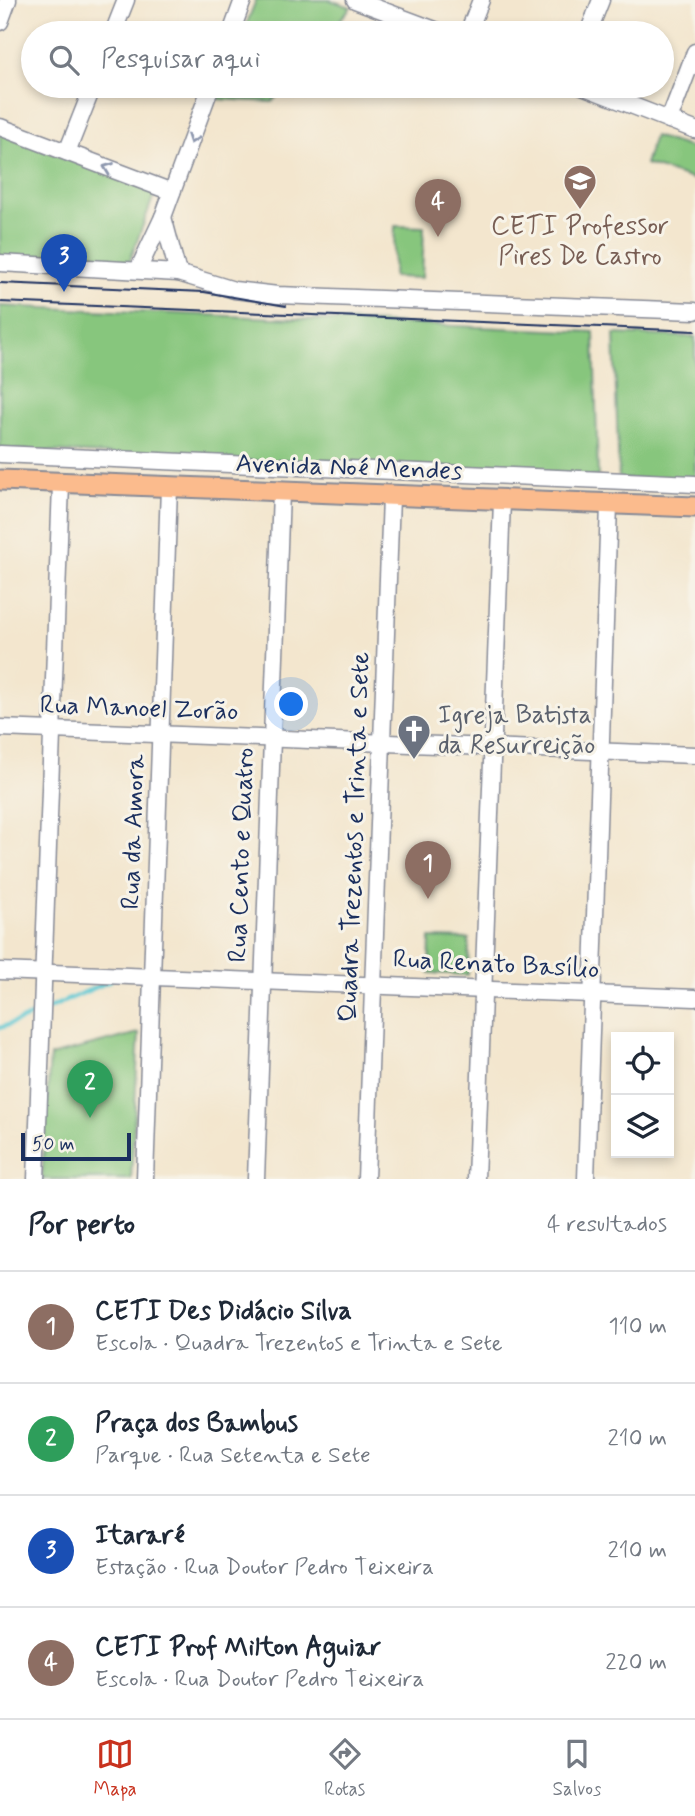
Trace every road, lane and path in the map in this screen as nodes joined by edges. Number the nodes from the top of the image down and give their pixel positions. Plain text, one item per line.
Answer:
1 (8, 0) edge
2 (126, 0) edge
3 (243, 0) edge
4 (481, 0) edge
5 (601, 0) edge
6 (362, 1) edge
7 (118, 21) edge
8 (235, 21) edge
9 (413, 21) edge
10 (473, 21) edge
11 (593, 21) edge
12 (0, 22) edge
13 (695, 52) edge
14 (88, 98) edge
15 (207, 98) edge
16 (613, 98) edge
17 (669, 120) junction
18 (0, 127) edge
19 (695, 130) edge
20 (67, 152) junction
21 (172, 192) junction
22 (163, 217) junction
23 (0, 263) edge
24 (138, 270) junction
25 (178, 272) junction
26 (695, 311) edge
27 (0, 454) edge
28 (0, 480) edge
29 (61, 484) junction
30 (695, 484) edge
31 (169, 487) junction
32 (281, 492) junction
33 (391, 497) junction
34 (502, 501) junction
35 (609, 505) junction
36 (695, 507) edge
37 (0, 728) edge
38 (52, 730) junction
39 (161, 735) junction
40 (271, 738) junction
41 (383, 743) junction
42 (492, 748) junction
43 (601, 751) junction
44 (695, 754) edge
45 (0, 971) edge
46 (43, 973) junction
47 (153, 978) junction
48 (262, 980) junction
49 (374, 984) junction
50 (483, 988) junction
51 (592, 994) junction
52 (695, 998) edge
53 (36, 1179) edge
54 (145, 1179) edge
55 (256, 1179) edge
56 (366, 1179) edge
57 (476, 1179) edge
58 (586, 1179) edge

1 - 12 street
2 - 7 street
3 - 8 street
4 - 10 street
5 - 11 street
6 - 9 street
13 - 17 street
14 - 20 street
15 -> 21 street
16 - 17 street
17 - 19 street
18 - 20 street
21 -> 20 street
21 - 22 street
22 - 24 street
22 - 25 street
23 - 24 street
24 - 25 street
25 - 26 street
27 - 30 street
28 - 29 main road, Avenida Noé Mendes
29 - 31 main road, Avenida Noé Mendes
29 - 38 street
31 - 32 main road, Avenida Noé Mendes
31 - 39 street, Rua da Amora
32 - 33 main road, Avenida Noé Mendes
32 - 40 street, Rua Cento e Quatro
33 - 34 main road, Avenida Noé Mendes
33 - 41 street, Quadra Trezentos e Trinta e Sete
34 - 35 main road, Avenida Noé Mendes
34 - 42 street
35 - 36 main road, Avenida Noé Mendes
35 - 43 street
37 - 38 street, Rua Manoel Zorão
38 - 39 street, Rua Manoel Zorão
38 - 46 street
39 - 40 street, Rua Manoel Zorão
39 - 47 street, Rua da Amora
40 - 41 street, Rua Manoel Zorão
40 - 48 street, Rua Cento e Quatro
41 - 42 street, Rua Manoel Zorão
41 - 49 street, Quadra Trezentos e Trinta e Sete
42 - 43 street, Rua Manoel Zorão
42 - 50 street
43 - 44 street, Rua Manoel Zorão
43 - 51 street
45 - 46 street, Rua Renato Basílio
46 - 47 street, Rua Renato Basílio
46 - 53 street
47 - 48 street, Rua Renato Basílio
47 - 54 street, Rua da Amora
48 - 49 street, Rua Renato Basílio
48 - 55 street, Rua Cento e Quatro
49 - 50 street, Rua Renato Basílio
49 - 56 street, Quadra Trezentos e Trinta e Sete
50 - 51 street, Rua Renato Basílio
50 - 57 street
51 - 52 street, Rua Renato Basílio
51 - 58 street

